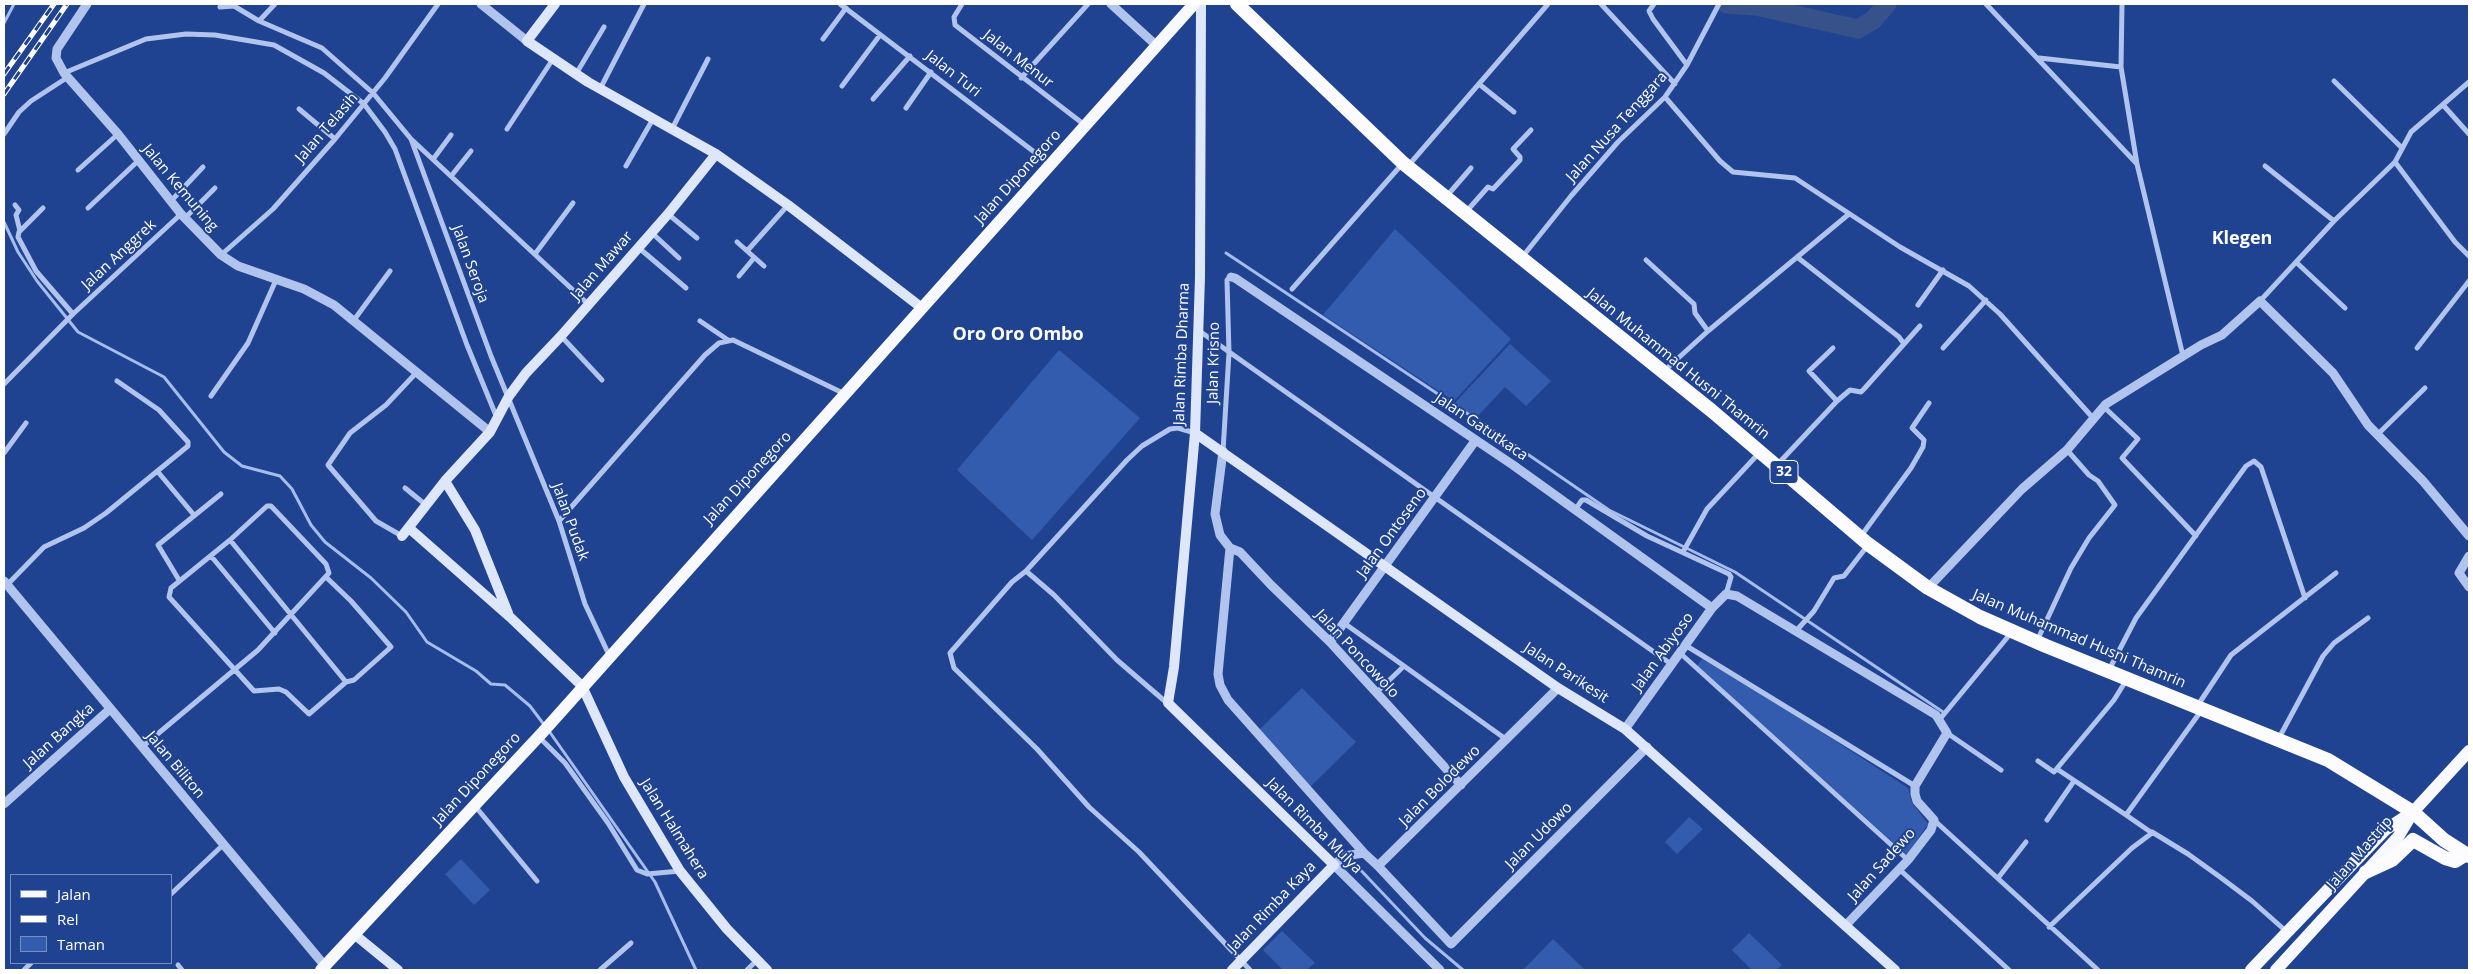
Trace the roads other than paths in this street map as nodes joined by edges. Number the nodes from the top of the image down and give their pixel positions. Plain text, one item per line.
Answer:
1 (87, 4) edge
2 (275, 4) edge
3 (438, 4) edge
4 (481, 4) edge
5 (555, 4) edge
6 (644, 4) edge
7 (840, 4) edge
8 (962, 4) edge
9 (1088, 4) edge
10 (1111, 4) edge
11 (1194, 4) edge
12 (1201, 4) edge
13 (1236, 4) edge
14 (1548, 4) edge
15 (1601, 4) edge
16 (1654, 4) edge
17 (1986, 4) edge
18 (2122, 4) edge
19 (1718, 6) edge
20 (220, 7) dead end
21 (846, 8) junction
22 (259, 21) junction
23 (604, 27) dead end
24 (880, 35) junction
25 (823, 39) dead end
26 (527, 41) junction
27 (1157, 46) junction
28 (910, 56) junction
29 (2039, 58) junction
30 (553, 59) junction
31 (708, 59) dead end
32 (1687, 65) junction
33 (2121, 67) junction
34 (932, 72) junction
35 (576, 74) junction
36 (66, 75) junction
37 (1021, 78) junction
38 (2334, 81) dead end
39 (2469, 82) edge
40 (1479, 84) junction
41 (1675, 84) junction
42 (842, 86) dead end
43 (600, 89) junction
44 (373, 93) junction
45 (1665, 97) junction
46 (873, 99) dead end
47 (364, 104) junction
48 (2444, 106) junction
49 (906, 108) dead end
50 (299, 109) dead end
51 (1514, 112) dead end
52 (653, 119) junction
53 (1086, 126) junction
54 (507, 129) dead end
55 (672, 130) junction
56 (1531, 130) dead end
57 (4, 134) edge
58 (118, 134) junction
59 (2469, 134) edge
60 (451, 135) dead end
61 (335, 139) junction
62 (411, 139) junction
63 (2402, 148) junction
64 (471, 152) dead end
65 (716, 154) junction
66 (434, 158) junction
67 (139, 160) junction
68 (2395, 162) junction
69 (1050, 164) junction
70 (2137, 164) junction
71 (1405, 165) junction
72 (626, 166) dead end
73 (2266, 166) dead end
74 (203, 167) dead end
75 (1471, 168) dead end
76 (78, 170) dead end
77 (452, 175) junction
78 (215, 188) dead end
79 (1446, 198) junction
80 (170, 201) junction
81 (573, 203) dead end
82 (15, 205) dead end
83 (788, 205) junction
84 (43, 208) dead end
85 (88, 208) dead end
86 (1465, 213) junction
87 (668, 214) junction
88 (1849, 214) junction
89 (183, 216) junction
90 (2334, 221) junction
91 (20, 231) junction
92 (651, 233) junction
93 (697, 238) dead end
94 (736, 242) dead end
95 (638, 248) junction
96 (747, 251) junction
97 (535, 254) junction
98 (221, 255) junction
99 (2469, 256) edge
100 (1797, 257) junction
101 (679, 258) dead end
102 (754, 258) junction
103 (1521, 259) junction
104 (1646, 260) dead end
105 (2296, 262) junction
106 (764, 266) dead end
107 (1943, 270) junction
108 (390, 271) dead end
109 (740, 276) dead end
110 (1230, 278) joint
111 (276, 280) junction
112 (2469, 281) edge
113 (686, 288) dead end
114 (1292, 289) dead end
115 (1986, 300) junction
116 (2260, 301) junction
117 (589, 304) junction
118 (1918, 305) dead end
119 (922, 308) junction
120 (2345, 308) dead end
121 (73, 314) junction
122 (354, 320) junction
123 (700, 321) dead end
124 (1920, 326) dead end
125 (1197, 329) junction
126 (1708, 331) junction
127 (562, 336) junction
128 (728, 340) junction
129 (1904, 344) junction
130 (1833, 348) dead end
131 (1944, 348) dead end
132 (2417, 348) dead end
133 (1228, 353) junction
134 (2183, 356) junction
135 (417, 372) junction
136 (1664, 372) junction
137 (602, 380) dead end
138 (117, 381) dead end
139 (4, 384) edge
140 (2425, 388) dead end
141 (845, 394) junction
142 (211, 396) dead end
143 (509, 396) junction
144 (1837, 401) junction
145 (1929, 403) dead end
146 (2104, 407) junction
147 (497, 418) junction
148 (2093, 418) junction
149 (26, 423) dead end
150 (490, 432) junction
151 (1194, 433) junction
152 (2377, 435) junction
153 (1476, 441) junction
154 (2067, 450) junction
155 (1223, 451) junction
156 (1760, 452) junction
157 (4, 453) edge
158 (1776, 466) junction
159 (158, 472) junction
160 (444, 481) junction
161 (405, 488) dead end
162 (221, 494) dead end
163 (1435, 496) junction
164 (426, 505) junction
165 (1575, 510) junction
166 (194, 515) junction
167 (558, 521) junction
168 (405, 532) junction
169 (2196, 536) junction
170 (2469, 536) edge
171 (230, 540) junction
172 (1864, 540) junction
173 (1230, 548) junction
174 (1685, 549) junction
175 (211, 556) junction
176 (2469, 556) edge
177 (1385, 566) junction
178 (1026, 571) junction
179 (2336, 573) dead end
180 (327, 578) junction
181 (179, 580) junction
182 (1730, 581) junction
183 (5, 583) edge
184 (1928, 588) junction
185 (2469, 588) edge
186 (1726, 594) junction
187 (1737, 596) junction
188 (2305, 598) junction
189 (1712, 608) junction
190 (291, 615) junction
191 (510, 617) junction
192 (2368, 618) dead end
193 (1344, 623) junction
194 (1796, 631) junction
195 (2012, 631) junction
196 (275, 634) junction
197 (1330, 642) junction
198 (2036, 642) junction
199 (1682, 649) junction
200 (610, 656) junction
201 (1671, 664) junction
202 (1404, 666) junction
203 (2109, 670) junction
204 (235, 671) junction
205 (2127, 678) junction
206 (346, 682) junction
207 (582, 686) junction
208 (1558, 688) junction
209 (1376, 693) junction
210 (1168, 703) junction
211 (2200, 707) junction
212 (110, 709) junction
213 (1940, 719) junction
214 (1625, 729) junction
215 (1946, 733) junction
216 (540, 735) junction
217 (2279, 739) junction
218 (1507, 740) junction
219 (142, 747) junction
220 (1647, 748) junction
221 (2469, 751) edge
222 (2038, 761) dead end
223 (2057, 769) junction
224 (2000, 770) dead end
225 (2074, 781) junction
226 (1461, 784) junction
227 (1915, 786) junction
228 (4, 804) edge
229 (474, 806) junction
230 (2413, 812) junction
231 (2126, 815) junction
232 (1934, 820) junction
233 (2047, 820) dead end
234 (2152, 832) junction
235 (2026, 842) dead end
236 (224, 844) junction
237 (1364, 853) junction
238 (2468, 855) edge
239 (1908, 860) junction
240 (1334, 865) junction
241 (1378, 866) junction
242 (1900, 869) junction
243 (680, 871) junction
244 (2366, 872) junction
245 (1998, 878) junction
246 (537, 881) dead end
247 (172, 893) edge
248 (1846, 925) junction
249 (2049, 927) junction
250 (2287, 932) junction
251 (354, 934) junction
252 (631, 944) dead end
253 (757, 960) junction
254 (1240, 961) junction
255 (2265, 965) edge
256 (323, 968) edge
257 (398, 970) edge
258 (600, 970) edge
259 (747, 970) edge
260 (768, 970) edge
261 (1232, 970) edge
262 (1250, 970) edge
263 (1440, 970) edge
264 (1895, 970) edge
265 (2009, 970) edge
266 (2098, 970) edge
267 (2251, 970) edge
268 (2276, 970) edge

1 - 36 street
2 - 22 street
3 - 44 street, Jalan Telasih
4 - 26 street
5 - 26 main road
6 - 43 street
7 - 21 street, Jalan Turi
8 - 37 street, Jalan Menur
9 - 37 street
10 - 27 street
11 - 27 main road, Jalan Diponegoro
12 - 125 main road, Jalan Rimba Dharma
13 - 71 highway, Jalan Muhammad Husni Thamrin / 32
14 - 40 street
15 - 41 street
16 - 32 street
17 - 29 street
18 - 33 street
19 - 32 street, Jalan Nusa Tenggara
20 - 22 street
21 - 24 street, Jalan Turi
21 - 25 street
22 - 44 street
23 - 35 street
24 - 28 street, Jalan Turi
24 - 42 street
26 - 30 main road
27 - 53 main road, Jalan Diponegoro
28 - 34 street, Jalan Turi
28 - 46 street
29 - 33 street
29 - 70 street
30 - 35 main road
30 - 54 street
31 - 55 street
32 - 41 street, Jalan Nusa Tenggara
33 - 70 street
34 - 49 street
34 - 69 street, Jalan Turi
35 - 43 main road
36 - 47 street
36 - 57 street
36 - 58 street, Jalan Kemuning
37 - 53 street, Jalan Menur
38 - 63 street
39 - 48 street
40 - 51 street
40 - 71 street
41 - 45 street, Jalan Nusa Tenggara
43 - 52 main road
44 - 47 street, Jalan Telasih
44 - 62 street
45 - 88 street
45 - 103 street, Jalan Nusa Tenggara
47 - 61 street, Jalan Telasih
47 - 147 street
48 - 59 street
48 - 63 street
50 - 61 street
52 - 55 main road
52 - 72 street
53 - 69 main road, Jalan Diponegoro
55 - 65 main road
56 - 86 street
58 - 67 street, Jalan Kemuning
58 - 76 street
60 - 66 street
61 - 98 street, Jalan Telasih
62 - 66 street
62 - 143 street, Jalan Seroja
63 - 68 street
64 - 77 street
65 - 83 main road
65 - 87 main road, Jalan Mawar
66 - 77 street
67 - 80 street, Jalan Kemuning
67 - 85 street
68 - 90 street
68 - 99 street
69 - 119 main road, Jalan Diponegoro
70 - 134 street
71 - 79 highway, Jalan Muhammad Husni Thamrin / 32
71 - 114 street
73 - 90 street
74 - 80 street
75 - 79 street
77 - 97 street
78 - 89 street, Jalan Anggrek
79 - 86 highway, Jalan Muhammad Husni Thamrin / 32
80 - 89 street, Jalan Kemuning
81 - 97 street
82 - 91 street
83 - 96 street
83 - 119 main road
84 - 91 street
86 - 103 highway, Jalan Muhammad Husni Thamrin / 32
87 - 92 main road, Jalan Mawar
87 - 93 street
88 - 100 street
88 - 107 street
89 - 98 street, Jalan Kemuning
89 - 121 street, Jalan Anggrek
90 - 105 street
91 - 121 street
92 - 95 main road, Jalan Mawar
92 - 101 street
94 - 96 street
95 - 113 street
95 - 117 main road, Jalan Mawar
96 - 102 street
97 - 117 street
98 - 111 street, Jalan Kemuning
100 - 126 street
100 - 129 street
102 - 106 street
102 - 109 street
103 - 136 highway, Jalan Muhammad Husni Thamrin / 32
104 - 126 street
105 - 116 street
105 - 120 street
107 - 115 street
107 - 118 street
108 - 122 street
110 - 133 street, Jalan Krisno
110 - 153 street, Jalan Gatutkaca
111 - 122 street, Jalan Kemuning
111 - 142 street
112 - 132 street
115 - 131 street
115 - 148 street
116 - 134 street
116 - 152 street
117 - 127 main road, Jalan Mawar
119 - 141 main road, Jalan Diponegoro
121 - 139 street, Jalan Anggrek
122 - 135 street, Jalan Kemuning
123 - 128 street
124 - 129 street
125 - 133 street
125 - 151 main road, Jalan Rimba Dharma
126 - 136 street
127 - 137 street
127 - 143 main road, Jalan Mawar
128 - 141 street
128 - 167 street
129 - 144 street
130 - 144 street
133 - 155 street, Jalan Krisno
133 - 163 street
134 - 146 street
135 - 150 street, Jalan Kemuning
135 - 168 street
136 - 156 highway, Jalan Muhammad Husni Thamrin / 32
138 - 159 street
140 - 152 street
141 - 200 main road, Jalan Diponegoro
143 - 147 main road, Jalan Mawar
143 - 167 street, Jalan Pudak
144 - 158 street
145 - 172 street
146 - 148 street
146 - 169 street
147 - 150 main road, Jalan Mawar
148 - 154 street
149 - 157 street
150 - 160 main road, Jalan Mawar
151 - 155 main road, Jalan Parikesit
151 - 178 street
151 - 210 main road, Jalan Rimba Dharma
152 - 170 street
153 - 163 street, Jalan Ontoseno
153 - 165 street, Jalan Gatutkaca
154 - 184 street
154 - 198 street
155 - 173 street
155 - 177 main road, Jalan Parikesit
156 - 158 highway, Jalan Muhammad Husni Thamrin / 32
156 - 174 street
158 - 172 highway, Jalan Muhammad Husni Thamrin / 32
159 - 166 street
159 - 183 street
160 - 164 main road, Jalan Mawar
160 - 191 main road
161 - 164 street
162 - 166 street
163 - 177 street, Jalan Ontoseno
163 - 201 street
164 - 168 main road, Jalan Mawar
165 - 174 street
165 - 189 street, Jalan Gatutkaca
166 - 181 street
167 - 200 street, Jalan Pudak
168 - 191 main road
169 - 188 street
169 - 203 street
171 - 175 street
171 - 180 street
171 - 190 street
172 - 184 highway, Jalan Muhammad Husni Thamrin / 32
172 - 194 street
173 - 197 street, Jalan Poncowolo
173 - 237 street
174 - 182 street
175 - 181 street
175 - 196 street
176 - 185 street
177 - 193 street, Jalan Ontoseno
177 - 208 main road, Jalan Parikesit
178 - 210 street
178 - 254 street
179 - 188 street
180 - 190 street
180 - 206 street
181 - 204 street
182 - 186 street
182 - 187 street
183 - 212 street, Jalan Biliton
184 - 195 highway, Jalan Muhammad Husni Thamrin / 32
186 - 187 street
186 - 189 street, Jalan Abiyoso
187 - 194 street
188 - 211 street
189 - 199 street, Jalan Abiyoso
190 - 196 street
190 - 206 street
191 - 207 main road
192 - 217 street
193 - 197 street, Jalan Ontoseno
193 - 202 street
194 - 213 street
195 - 198 highway, Jalan Muhammad Husni Thamrin / 32
195 - 213 street
196 - 204 street
197 - 209 street, Jalan Poncowolo
198 - 203 highway, Jalan Muhammad Husni Thamrin / 32
199 - 201 street, Jalan Abiyoso
199 - 227 street
199 - 239 street
200 - 207 main road, Jalan Diponegoro
201 - 214 street, Jalan Abiyoso
202 - 209 street
202 - 218 street
203 - 205 highway, Jalan Muhammad Husni Thamrin / 32
204 - 206 street
204 - 219 street
205 - 211 highway, Jalan Muhammad Husni Thamrin / 32
205 - 223 street
207 - 216 main road, Jalan Diponegoro
207 - 243 main road, Jalan Halmahera
208 - 214 main road, Jalan Parikesit
208 - 218 street, Jalan Bolodewo
209 - 226 street, Jalan Poncowolo
210 - 240 main road, Jalan Rimba Mulya
211 - 217 highway, Jalan Muhammad Husni Thamrin / 32
211 - 231 street
212 - 219 street, Jalan Biliton
212 - 228 street, Jalan Bangka
213 - 215 street
214 - 220 main road, Jalan Parikesit
215 - 224 street
215 - 227 street
216 - 229 main road, Jalan Diponegoro
216 - 243 street
217 - 230 highway, Jalan Muhammad Husni Thamrin / 32
218 - 226 street, Jalan Bolodewo
219 - 236 street, Jalan Biliton
220 - 241 street, Jalan Udowo
220 - 248 main road, Jalan Parikesit
221 - 230 main road
222 - 223 street
223 - 225 street
225 - 231 street
225 - 233 street
226 - 241 street, Jalan Bolodewo
227 - 232 street
229 - 246 street
229 - 251 main road, Jalan Diponegoro
230 - 238 highway, 32
230 - 244 main road, Jalan Mastrip
230 - 250 main road, Jalan Mastrip
231 - 234 street
232 - 239 street, Jalan Sadewo
232 - 245 street
234 - 249 street
234 - 250 street
235 - 245 street
236 - 247 street
236 - 256 street, Jalan Biliton
237 - 240 street
237 - 241 street
238 - 244 highway
239 - 242 street, Jalan Sadewo
240 - 254 main road, Jalan Rimba Kaya
240 - 263 street, Jalan Rimba Mulya
242 - 248 street, Jalan Sadewo
242 - 265 street
243 - 253 main road, Jalan Halmahera
244 - 268 main road, Jalan Mastrip
245 - 249 street
248 - 264 main road, Jalan Parikesit
249 - 266 street
250 - 255 main road, Jalan Mastrip
251 - 256 main road, Jalan Diponegoro
251 - 257 main road
252 - 258 street
253 - 259 street
253 - 260 main road, Jalan Halmahera
254 - 261 main road, Jalan Rimba Kaya
254 - 262 street
255 - 267 main road, Jalan Mastrip

